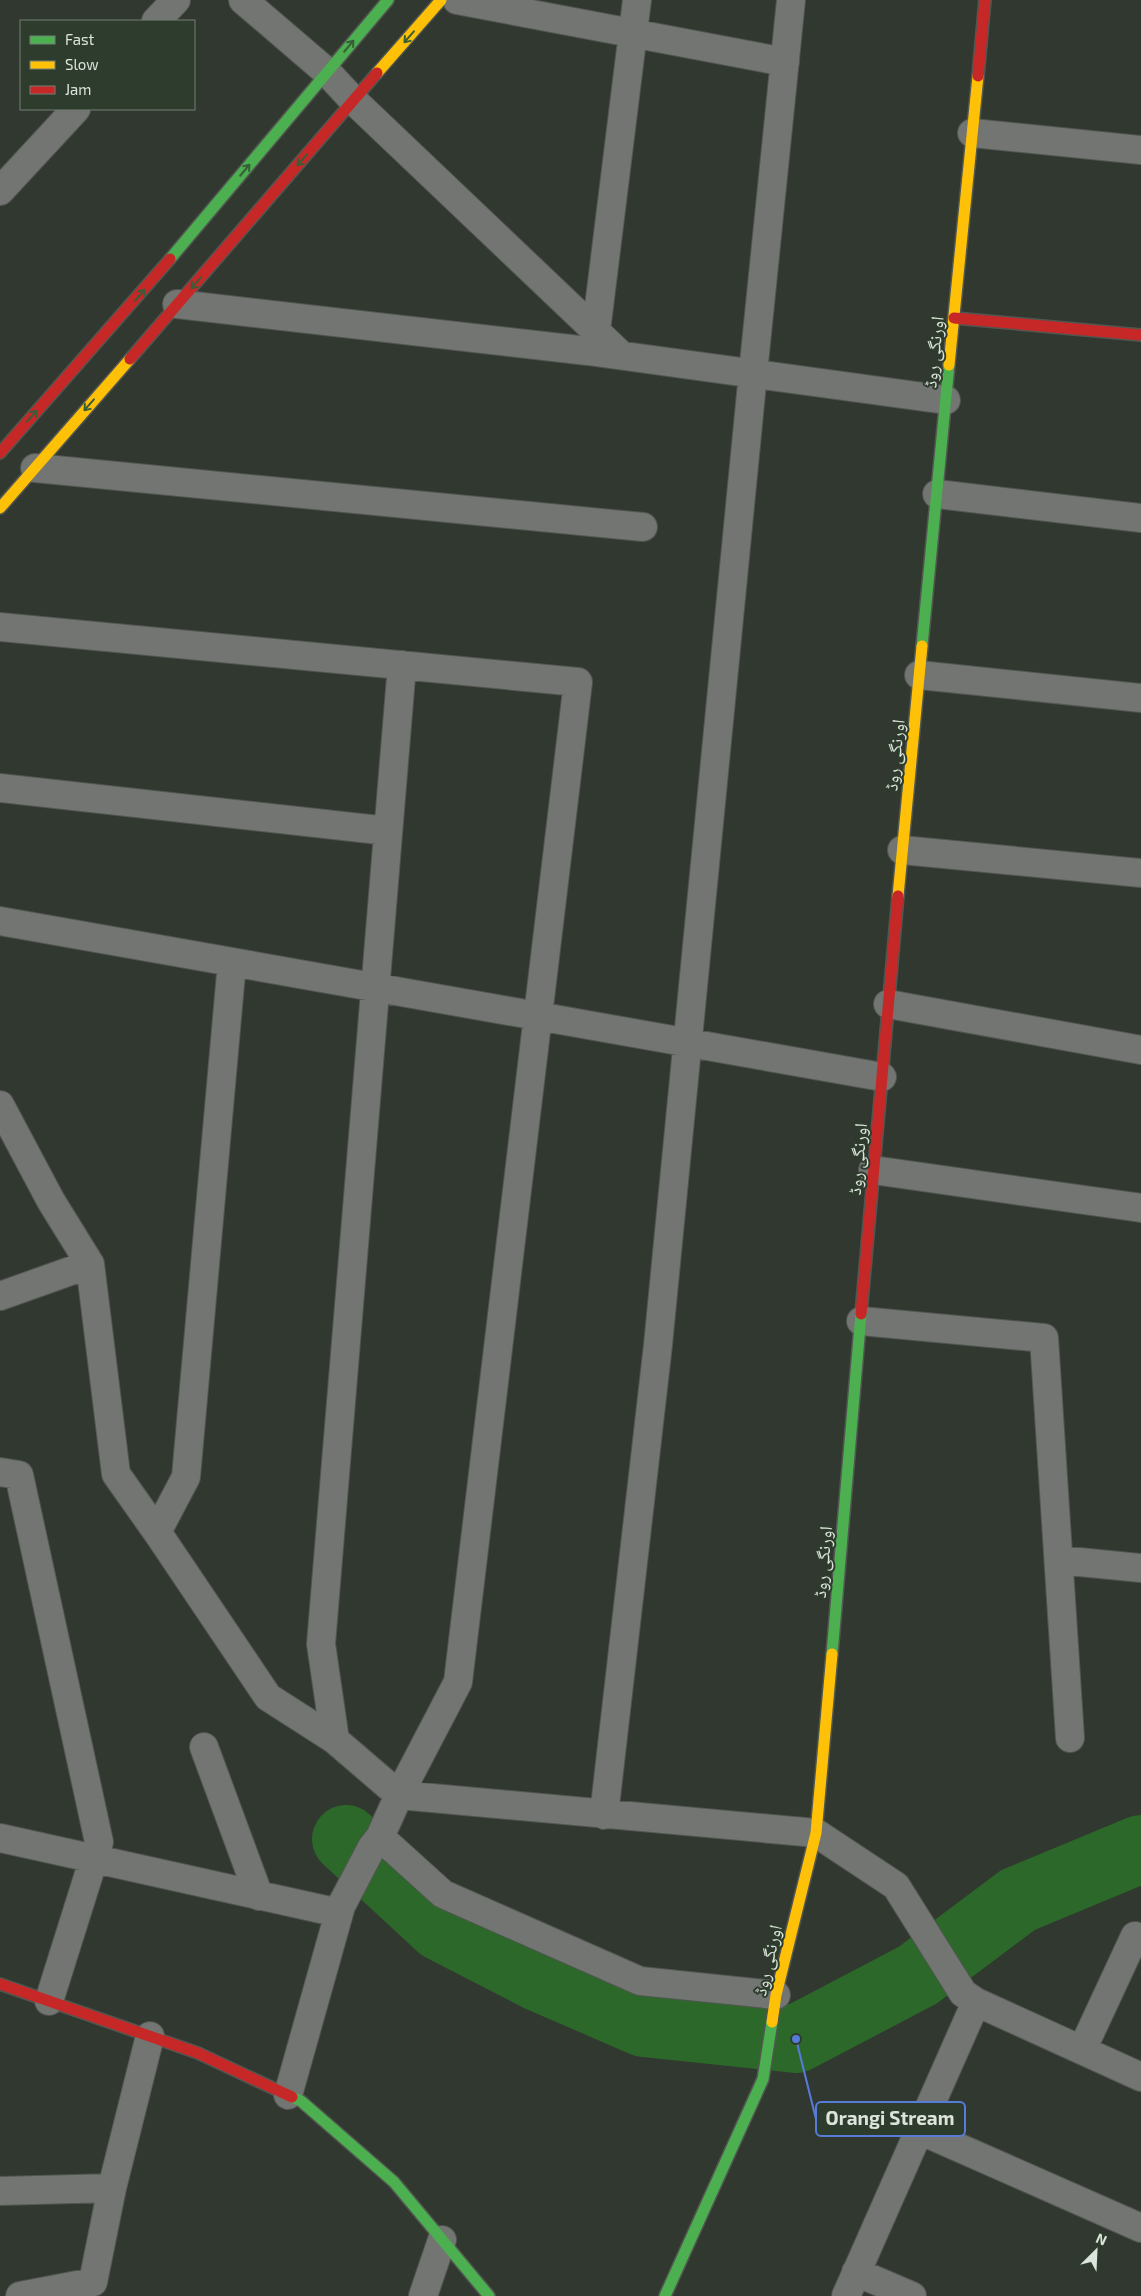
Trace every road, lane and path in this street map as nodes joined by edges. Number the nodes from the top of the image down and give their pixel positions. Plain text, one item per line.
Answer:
1 (176, 0) edge
2 (243, 0) edge
3 (388, 0) edge
4 (441, 0) edge
5 (457, 0) edge
6 (637, 0) edge
7 (791, 0) edge
8 (985, 0) edge
9 (157, 20) edge
10 (633, 33) junction
11 (785, 62) junction
12 (327, 72) junction
13 (353, 100) junction
14 (75, 110) edge
15 (972, 132) junction
16 (1141, 150) edge
17 (0, 191) edge
18 (177, 304) junction
19 (954, 318) junction
20 (596, 331) junction
21 (1141, 335) edge
22 (622, 355) junction
23 (753, 373) junction
24 (946, 400) junction
25 (0, 453) edge
26 (35, 468) junction
27 (937, 494) junction
28 (0, 508) edge
29 (1141, 518) edge
30 (643, 527) dead end
31 (0, 627) edge
32 (402, 665) junction
33 (919, 675) junction
34 (1141, 698) edge
35 (0, 788) edge
36 (388, 831) junction
37 (902, 850) junction
38 (1141, 874) edge
39 (0, 921) edge
40 (232, 962) junction
41 (375, 987) junction
42 (888, 1004) junction
43 (538, 1017) junction
44 (687, 1043) junction
45 (1141, 1050) edge
46 (882, 1077) junction
47 (0, 1105) edge
48 (873, 1170) junction
49 (1141, 1208) edge
50 (90, 1264) junction
51 (0, 1296) edge
52 (861, 1321) junction
53 (0, 1472) edge
54 (157, 1532) junction
55 (1058, 1560) junction
56 (1141, 1568) edge
57 (1070, 1738) dead end
58 (335, 1740) junction
59 (204, 1748) dead end
60 (398, 1795) junction
61 (604, 1815) junction
62 (816, 1833) junction
63 (0, 1838) edge
64 (376, 1842) junction
65 (94, 1857) junction
66 (259, 1896) junction
67 (340, 1910) junction
68 (1135, 1936) dead end
69 (0, 1984) edge
70 (969, 1998) junction
71 (49, 2001) junction
72 (774, 2003) junction
73 (150, 2036) junction
74 (1082, 2050) junction
75 (1141, 2077) edge
76 (288, 2095) junction
77 (919, 2130) junction
78 (112, 2188) junction
79 (0, 2191) edge
80 (1141, 2228) edge
81 (442, 2240) junction
82 (851, 2284) edge
83 (20, 2296) edge
84 (423, 2296) edge
85 (489, 2296) edge
86 (665, 2296) edge
87 (912, 2296) edge

1 - 9 street
2 - 12 street
12 -> 3 street
4 -> 13 street
5 - 10 street
6 - 10 street
7 - 11 street
8 - 15 street, اورنگی روڈ
10 - 11 street
10 - 20 street
11 - 23 street
12 - 13 street
25 -> 12 street
13 -> 18 street
13 - 20 street
14 - 17 street
15 - 16 street
15 - 19 street, اورنگی روڈ
18 - 22 street
18 -> 26 street
19 - 21 street
19 - 24 street, اورنگی روڈ
20 - 22 street
22 - 23 street
23 - 24 street
23 - 44 street
24 - 27 street, اورنگی روڈ
26 - 28 street
26 - 30 street
27 - 29 street
27 - 33 street, اورنگی روڈ
31 - 32 street
32 - 36 street
32 - 43 street
33 - 34 street
33 - 37 street, اورنگی روڈ
35 - 36 street
36 - 41 street
37 - 38 street
37 - 42 street, اورنگی روڈ
39 - 40 street
40 - 41 street
40 - 54 street
41 - 43 street
41 - 58 street
42 - 45 street
42 - 46 street, اورنگی روڈ
43 - 44 street
43 - 60 street
44 - 46 street
44 - 61 street
46 - 48 street, اورنگی روڈ
47 - 50 street
48 - 49 street
48 - 52 street, اورنگی روڈ
50 - 51 street
50 - 54 street
52 - 55 street
52 - 62 street, اورنگی روڈ
53 - 65 street
54 - 58 street
55 - 56 street
55 - 57 street
58 - 60 street
59 - 66 street
60 - 61 street
60 - 64 street
61 - 62 street
62 - 70 street
62 - 72 street, اورنگی روڈ
63 - 65 street
64 - 67 street
64 - 72 street
65 - 66 street
65 - 71 street
66 - 67 street
67 - 76 street
68 - 74 street
69 - 71 street
70 - 74 street
70 - 77 street
71 - 73 street
72 - 86 street, اورنگی روڈ
73 - 76 street
73 - 78 street
74 - 75 street
76 - 81 street
77 - 80 street
77 - 82 street
78 - 79 street
78 - 83 street
81 - 84 street
81 - 85 street
82 - 87 street

